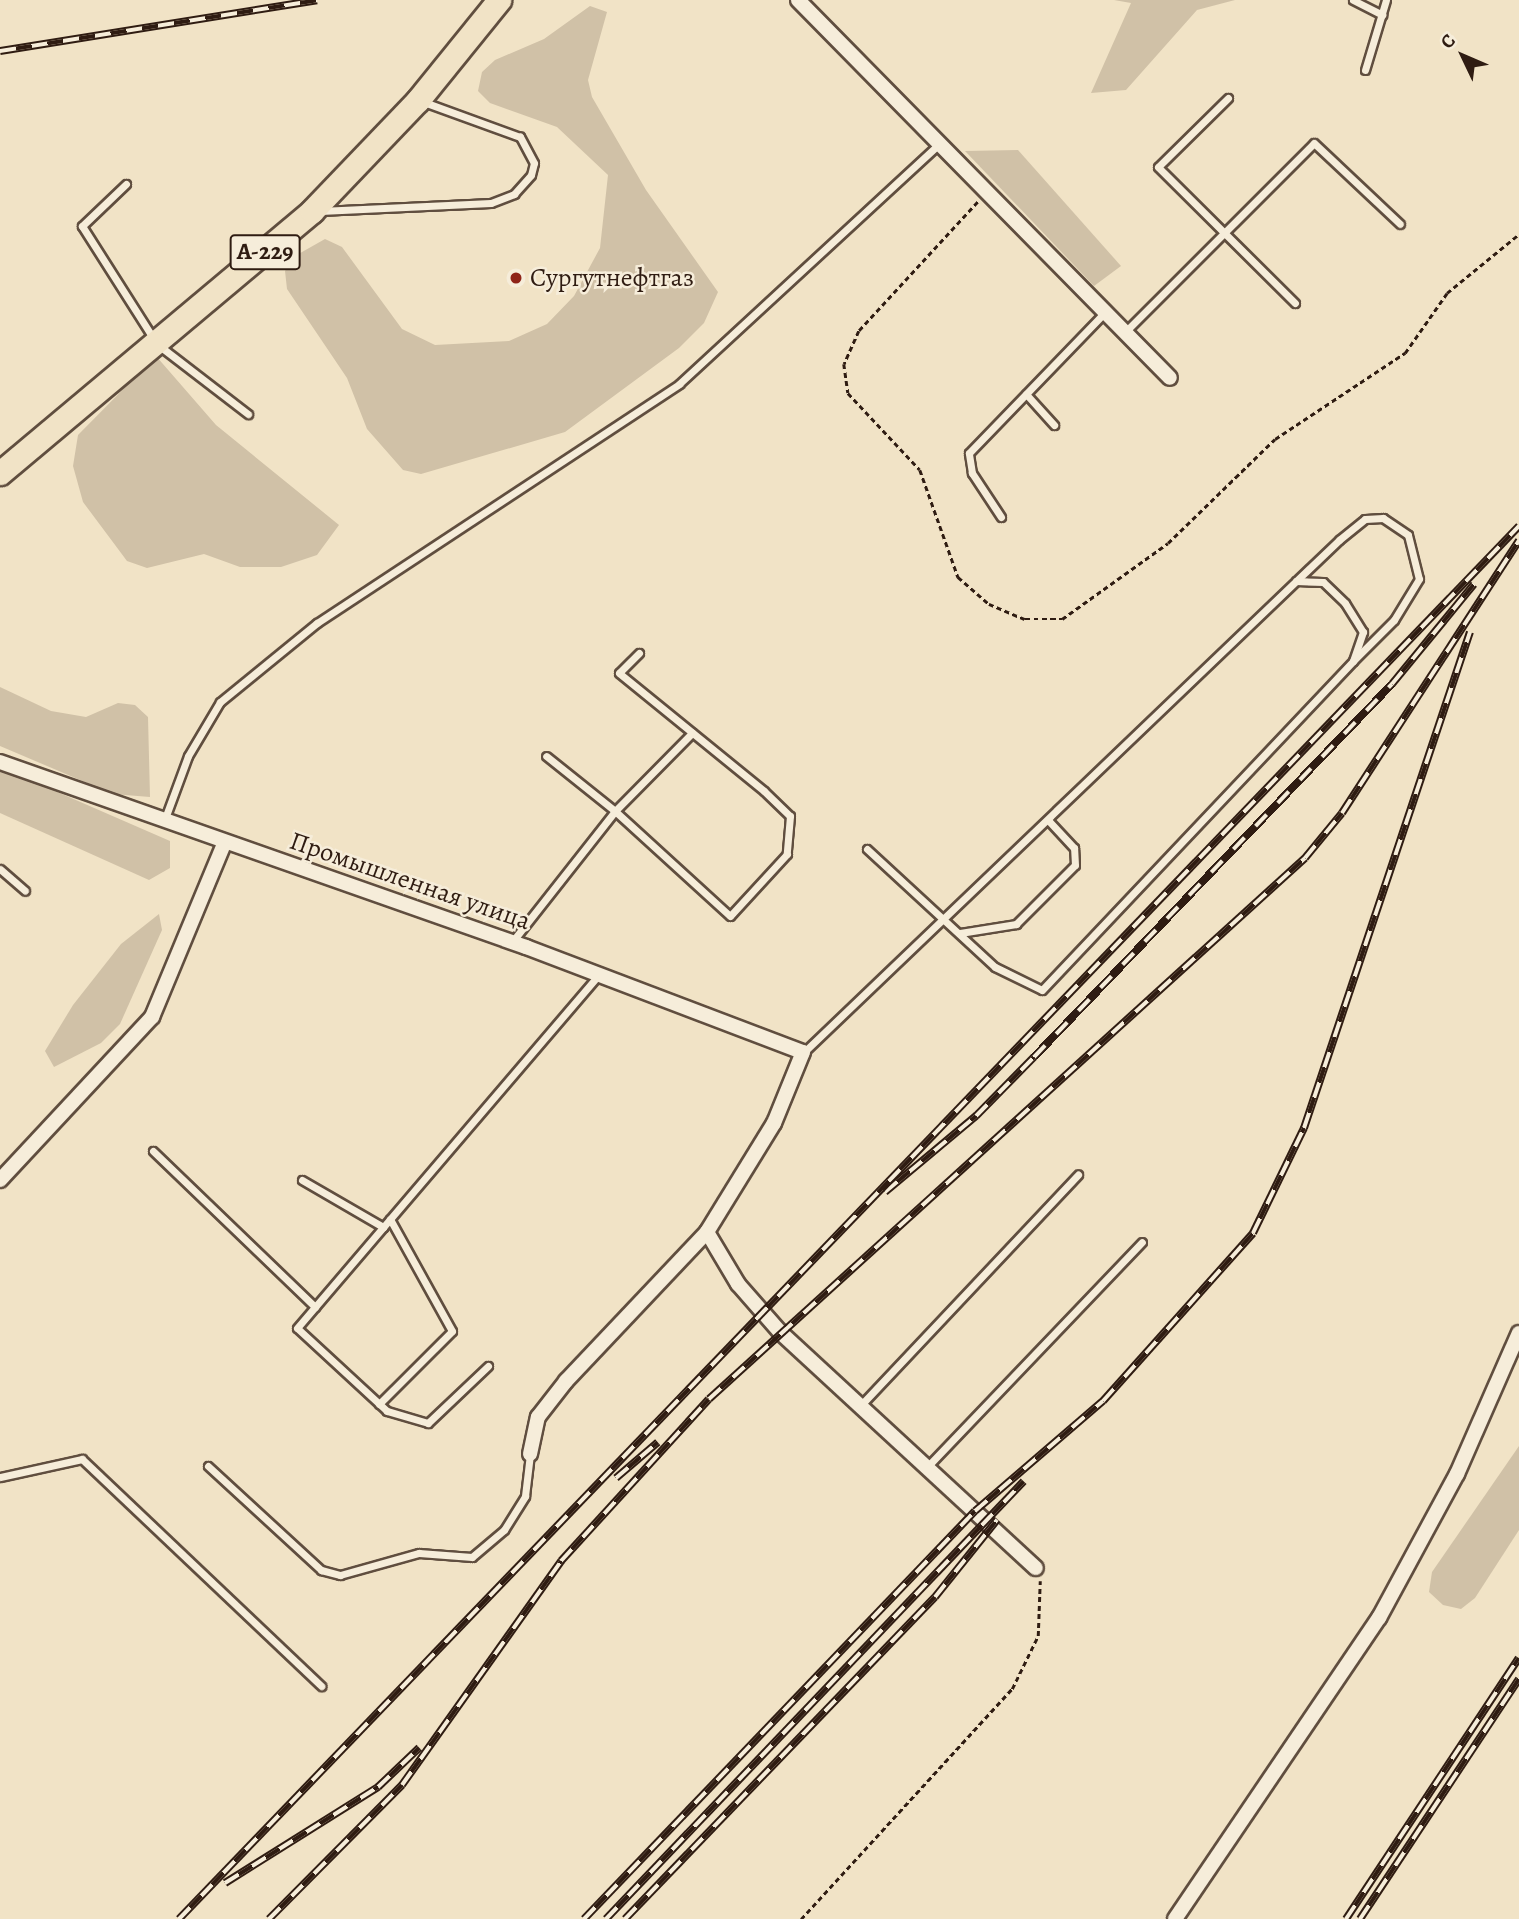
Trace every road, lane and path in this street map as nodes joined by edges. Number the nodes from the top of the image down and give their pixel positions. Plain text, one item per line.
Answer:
1 (499, 0) edge
2 (798, 0) edge
3 (1353, 0) edge
4 (1386, 0) edge
5 (1382, 15) junction
6 (1365, 70) dead end
7 (1228, 98) dead end
8 (418, 100) junction
9 (939, 143) junction
10 (126, 184) dead end
11 (987, 192) junction
12 (312, 211) junction
13 (1400, 224) dead end
14 (1224, 231) junction
15 (1519, 233) edge
16 (1294, 303) dead end
17 (1105, 312) junction
18 (1125, 332) junction
19 (158, 344) junction
20 (1170, 377) dead end
21 (1026, 394) junction
22 (248, 414) dead end
23 (1054, 425) dead end
24 (0, 473) edge
25 (1001, 517) dead end
26 (1296, 581) junction
27 (639, 653) dead end
28 (1353, 661) junction
29 (692, 733) junction
30 (546, 756) dead end
31 (0, 762) edge
32 (615, 811) junction
33 (1048, 820) junction
34 (164, 822) junction
35 (224, 844) junction
36 (867, 849) dead end
37 (0, 869) edge
38 (25, 891) dead end
39 (947, 920) junction
40 (960, 933) junction
41 (512, 942) junction
42 (598, 974) junction
43 (803, 1052) junction
44 (153, 1152) dead end
45 (1078, 1175) dead end
46 (0, 1180) edge
47 (302, 1180) dead end
48 (390, 1219) junction
49 (383, 1227) junction
50 (707, 1232) junction
51 (1142, 1242) dead end
52 (315, 1307) junction
53 (1519, 1333) edge
54 (488, 1366) dead end
55 (379, 1404) junction
56 (860, 1406) junction
57 (530, 1454) joint
58 (208, 1466) dead end
59 (927, 1467) junction
60 (0, 1477) edge
61 (1036, 1568) joint
62 (321, 1686) dead end
63 (801, 1919) edge
64 (1175, 1919) edge

1 - 8 highway, А-229
2 - 9 street
3 - 5 lane
4 - 5 lane
5 - 6 lane
7 - 14 lane
8 - 12 highway, А-229
8 - 12 lane
9 - 11 street
9 - 34 lane
10 - 19 lane
11 - 15 path
11 - 17 street
12 - 19 highway, А-229
13 - 14 lane
14 - 16 lane
14 - 18 lane
17 - 18 street
17 - 21 lane
18 - 20 street
19 - 22 lane
19 - 24 highway, А-229
21 - 23 lane
21 - 25 lane
26 - 28 lane
26 - 28 lane
26 - 33 lane
27 - 29 lane
28 - 40 lane
29 - 32 lane
29 - 32 lane
30 - 32 lane
31 - 34 street, Промышленная улица
32 - 41 lane
33 - 39 lane
33 - 40 lane
34 - 35 street, Промышленная улица
35 - 41 street, Промышленная улица
35 - 46 street
36 - 39 lane
37 - 38 lane
39 - 40 lane
39 - 43 lane
41 - 42 street, Промышленная улица
42 - 43 street, Промышленная улица
42 - 48 lane
43 - 50 street
44 - 52 lane
45 - 56 lane
47 - 49 lane
48 - 49 lane
48 - 55 lane
49 - 52 lane
50 - 56 street
50 - 57 street
51 - 59 lane
52 - 55 lane
53 - 64 street
54 - 55 lane
56 - 59 street
57 - 58 lane
59 - 61 street
60 - 62 lane
61 - 63 path

